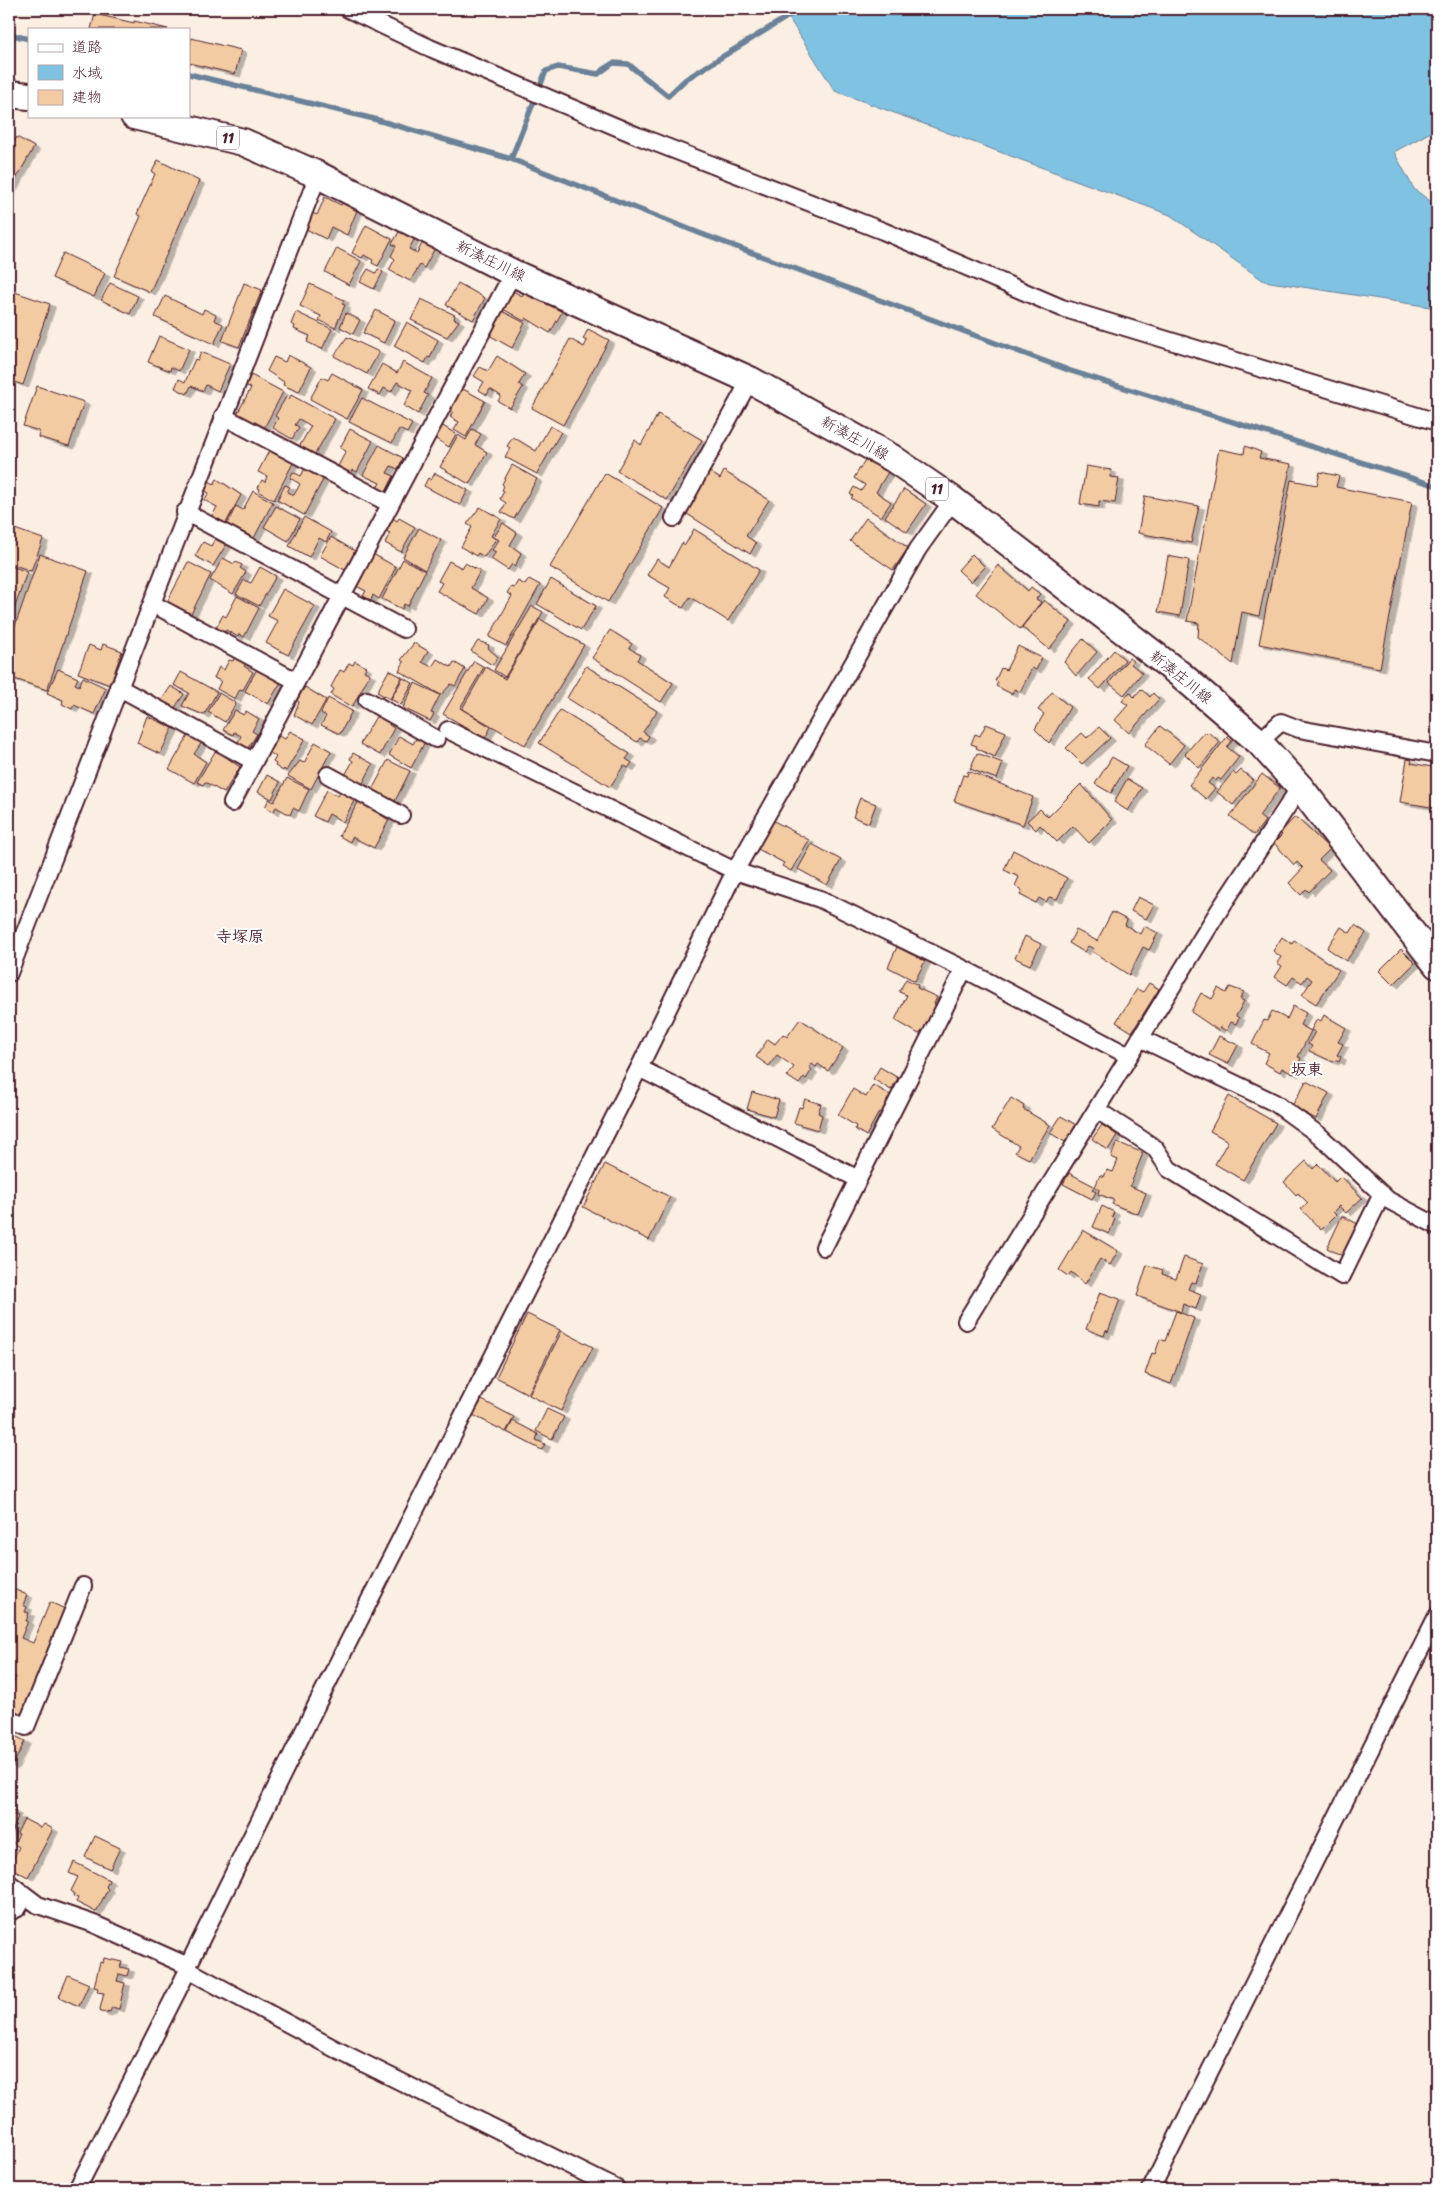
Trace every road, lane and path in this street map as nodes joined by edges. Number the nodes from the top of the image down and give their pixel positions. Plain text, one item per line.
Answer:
1 (348, 9) edge
2 (142, 118) edge
3 (318, 175) junction
4 (513, 273) junction
5 (750, 380) junction
6 (224, 416) junction
7 (1437, 422) edge
8 (953, 500) junction
9 (390, 504) junction
10 (185, 512) junction
11 (674, 518) dead end
12 (341, 595) junction
13 (153, 604) junction
14 (404, 629) dead end
15 (296, 681) junction
16 (118, 687) junction
17 (367, 700) dead end
18 (1259, 742) junction
19 (1437, 754) edge
20 (254, 761) junction
21 (328, 775) dead end
22 (1300, 787) junction
23 (232, 803) dead end
24 (401, 815) dead end
25 (735, 871) junction
26 (1437, 966) edge
27 (964, 969) junction
28 (9, 973) edge
29 (1140, 1038) junction
30 (1129, 1056) junction
31 (639, 1068) junction
32 (1097, 1110) junction
33 (858, 1179) junction
34 (1382, 1194) junction
35 (1437, 1226) edge
36 (824, 1247) dead end
37 (966, 1321) dead end
38 (83, 1586) dead end
39 (1437, 1616) edge
40 (9, 1718) edge
41 (9, 1883) edge
42 (25, 1895) junction
43 (9, 1912) edge
44 (188, 1968) junction
45 (77, 2189) edge
46 (617, 2189) edge
47 (1151, 2189) edge

1 - 7 street
2 - 3 main road, 新湊庄川線 / 11
3 - 4 main road, 新湊庄川線 / 11
3 - 6 street
4 - 5 main road, 新湊庄川線 / 11
4 - 9 street
5 - 8 main road, 新湊庄川線 / 11
5 - 11 street
6 - 9 street
6 - 10 street
8 - 18 main road, 新湊庄川線 / 11
8 - 25 street
9 - 12 street
10 - 12 street
10 - 13 street
12 - 14 street
12 - 15 street
13 - 15 street
13 - 16 street
15 - 20 street
16 - 20 street
16 - 28 street
17 - 25 street
18 - 19 street
18 - 22 main road, 新湊庄川線 / 11
20 - 23 street
21 - 24 street
22 - 26 main road, 新湊庄川線 / 11
22 - 29 street
25 - 27 street
25 - 31 street
27 - 30 street
27 - 33 street
29 - 30 street
29 - 34 street
30 - 32 street
31 - 33 street
31 - 44 street
32 - 34 street
32 - 37 street
33 - 36 street
34 - 35 street
38 - 40 street
39 - 47 street
41 - 42 street
42 - 43 street
42 - 44 street
44 - 45 street
44 - 46 street

